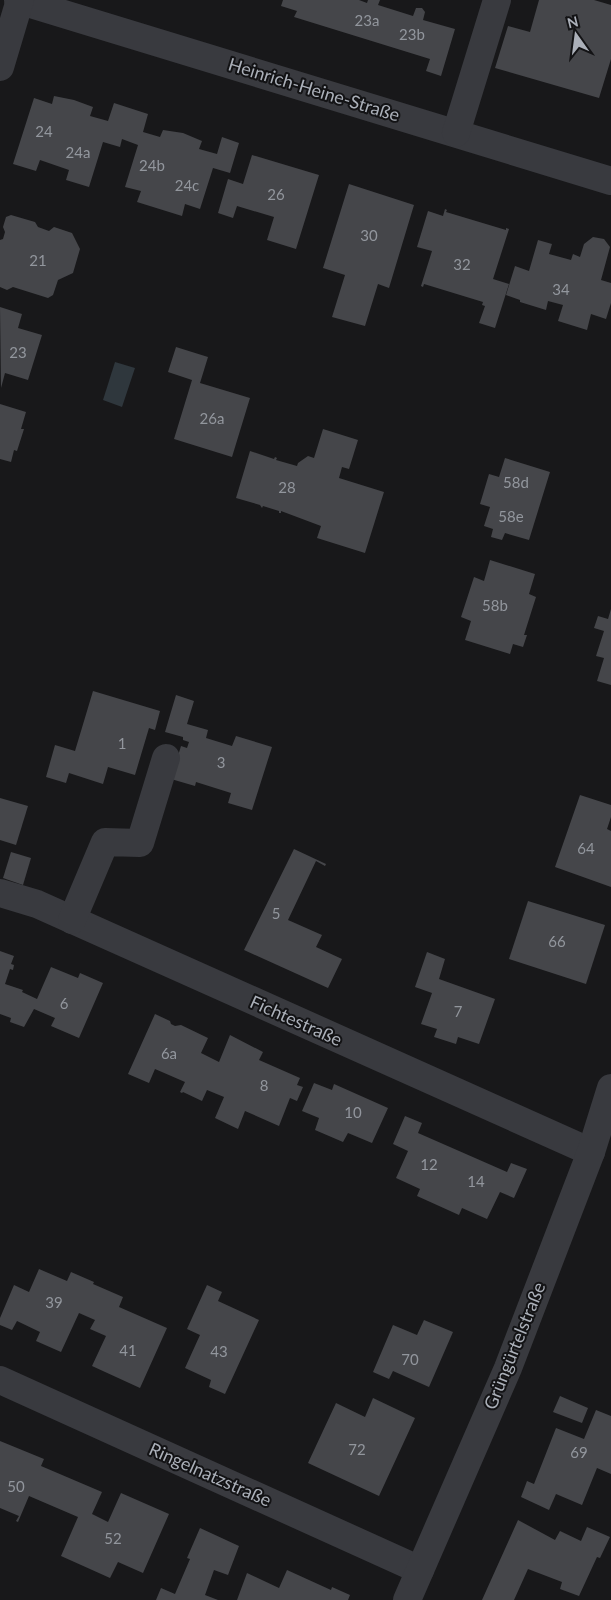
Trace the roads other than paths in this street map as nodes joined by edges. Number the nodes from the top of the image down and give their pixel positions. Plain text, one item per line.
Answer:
1 (19, 0) edge
2 (497, 0) edge
3 (0, 67) edge
4 (456, 133) junction
5 (611, 180) edge
6 (166, 758) dead end
7 (0, 894) edge
8 (72, 920) junction
9 (611, 1088) edge
10 (591, 1152) junction
11 (0, 1380) edge
12 (420, 1570) junction
13 (407, 1600) edge

1 - 3 street
1 - 4 street, Heinrich-Heine-Straße
2 - 4 street
4 - 5 street, Heinrich-Heine-Straße
6 - 8 street
7 - 8 street, Fichtestraße
8 - 10 street, Fichtestraße
9 - 10 street, Grüngürtelstraße
10 - 12 street, Grüngürtelstraße
11 - 12 street, Ringelnatzstraße
12 - 13 street, Grüngürtelstraße

